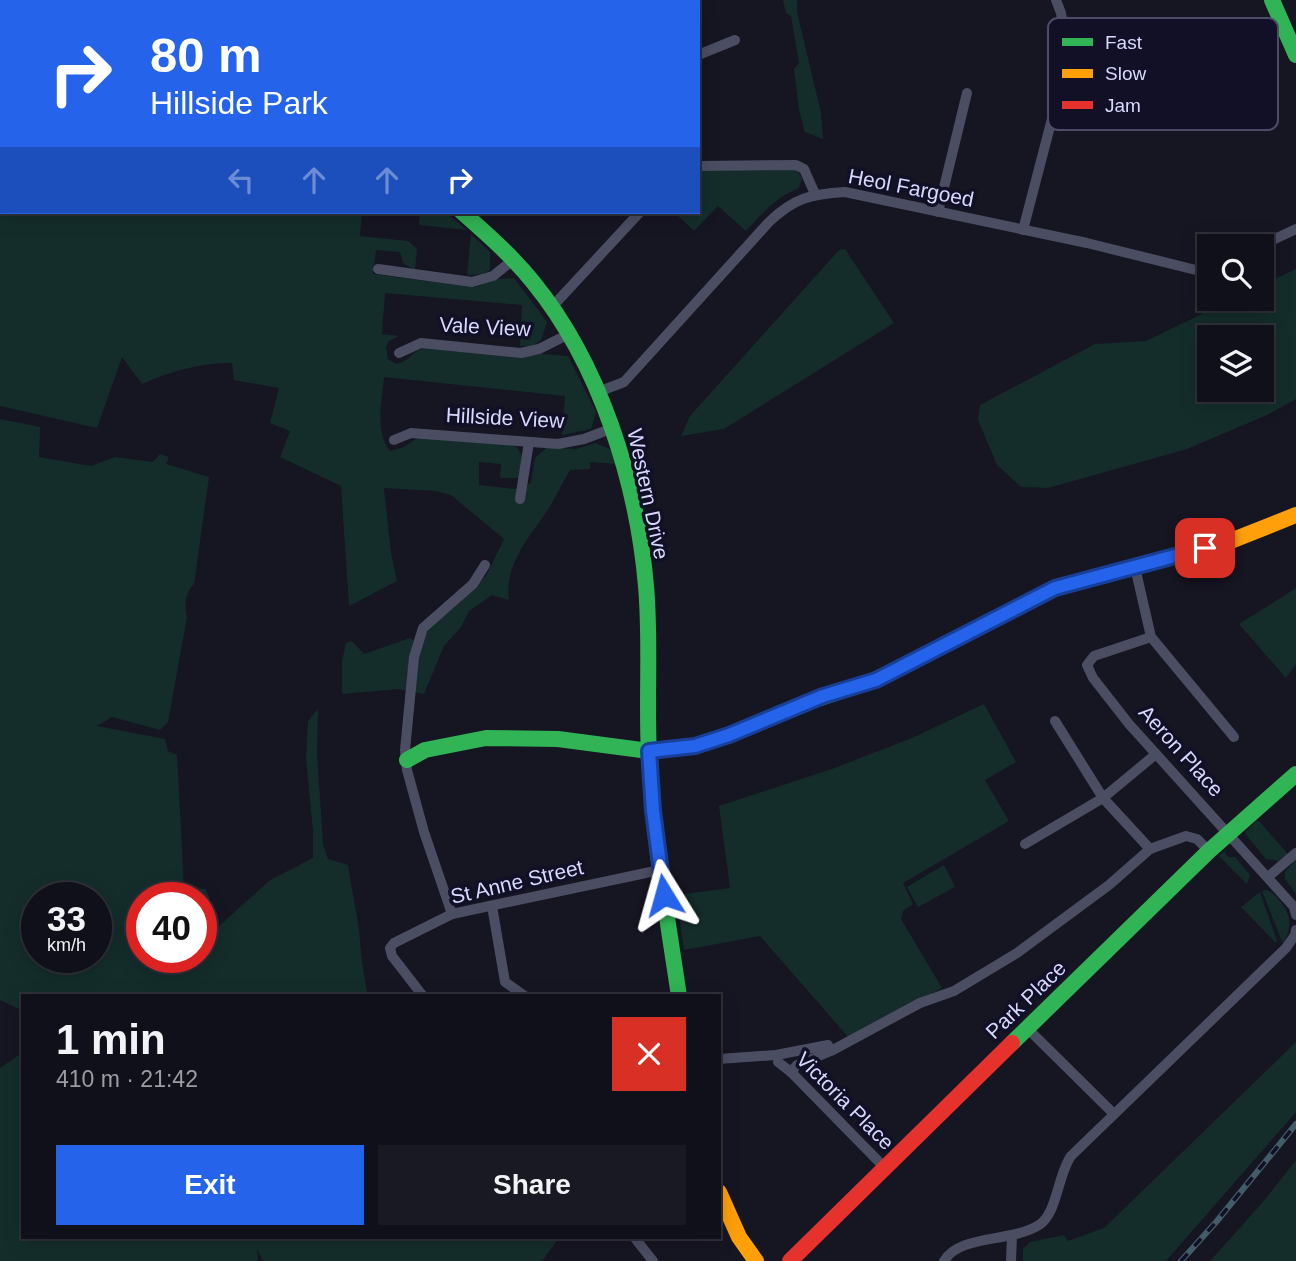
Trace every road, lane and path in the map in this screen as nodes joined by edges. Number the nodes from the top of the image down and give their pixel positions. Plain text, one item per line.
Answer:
1 (1056, 0) edge
2 (1272, 0) edge
3 (1062, 18) edge
4 (1284, 28) junction
5 (1278, 31) edge
6 (735, 40) dead end
7 (700, 54) edge
8 (1296, 55) edge
9 (967, 93) dead end
10 (1049, 130) edge
11 (700, 166) edge
12 (815, 194) junction
13 (938, 212) junction
14 (465, 214) edge
15 (638, 214) edge
16 (1296, 229) edge
17 (1023, 230) junction
18 (1274, 239) edge
19 (513, 260) junction
20 (378, 270) dead end
21 (1197, 270) edge
22 (552, 307) junction
23 (567, 335) junction
24 (399, 353) dead end
25 (598, 392) junction
26 (613, 428) junction
27 (394, 440) dead end
28 (529, 442) junction
29 (520, 499) dead end
30 (1296, 515) edge
31 (485, 565) dead end
32 (1135, 567) junction
33 (1151, 637) junction
34 (1055, 721) dead end
35 (1234, 737) dead end
36 (649, 751) junction
37 (1156, 754) junction
38 (407, 760) junction
39 (1296, 774) edge
40 (1103, 798) junction
41 (1230, 833) junction
42 (1025, 844) dead end
43 (1150, 849) junction
44 (1209, 851) junction
45 (1296, 853) edge
46 (660, 870) junction
47 (1268, 877) junction
48 (492, 906) junction
49 (452, 914) junction
50 (1296, 915) edge
51 (1296, 930) edge
52 (421, 994) edge
53 (522, 994) edge
54 (679, 994) edge
55 (1028, 1028) junction
56 (828, 1045) dead end
57 (721, 1059) edge
58 (778, 1062) dead end
59 (791, 1072) junction
60 (1114, 1114) junction
61 (885, 1168) junction
62 (721, 1197) edge
63 (1012, 1236) junction
64 (636, 1239) edge
65 (653, 1261) edge
66 (756, 1261) edge
67 (790, 1261) edge
68 (944, 1261) edge
69 (1011, 1261) edge

1 - 3 street
2 - 4 street
4 - 5 street
4 - 8 street
6 - 7 street
9 - 13 street
10 - 17 street
11 - 12 street
12 - 13 street, Heol Fargoed
12 - 25 street, Heol Fargoed
13 - 17 street, Heol Fargoed
14 - 19 street, Western Drive
15 - 22 street
16 - 18 street
17 - 21 street, Heol Fargoed
19 - 20 street
19 - 22 street, Western Drive
22 - 23 street, Western Drive
23 - 24 street, Vale View
23 - 25 street, Western Drive
25 - 26 street, Western Drive
26 - 28 street, Hillside View
26 - 36 street, Western Drive
27 - 28 street, Hillside View
28 - 29 street
30 - 32 street
31 - 38 street
32 - 33 street
32 - 36 street
33 - 35 street
33 - 37 street, Aeron Place
34 - 40 street
36 - 38 street
36 - 46 street, Western Drive
37 - 40 street
37 - 41 street, Aeron Place
38 - 49 street
39 - 41 street, Park Place
40 - 42 street
40 - 43 street
41 - 44 street, Park Place
41 - 47 street, Aeron Place
43 - 44 street
43 - 59 street
44 - 55 street, Park Place
45 - 47 street
46 - 48 street, St Anne Street
46 - 54 street, Western Drive
47 - 50 street, Aeron Place
48 - 49 street, St Anne Street
48 - 53 street
49 - 52 street, St Anne Street
51 - 60 street
55 - 60 street
55 - 61 street, Park Place
56 - 57 street
58 - 59 street, Victoria Place
59 - 61 street, Victoria Place
60 - 63 street
61 - 67 street, Park Place
62 - 66 street
63 - 68 street
63 - 69 street
64 - 65 street

